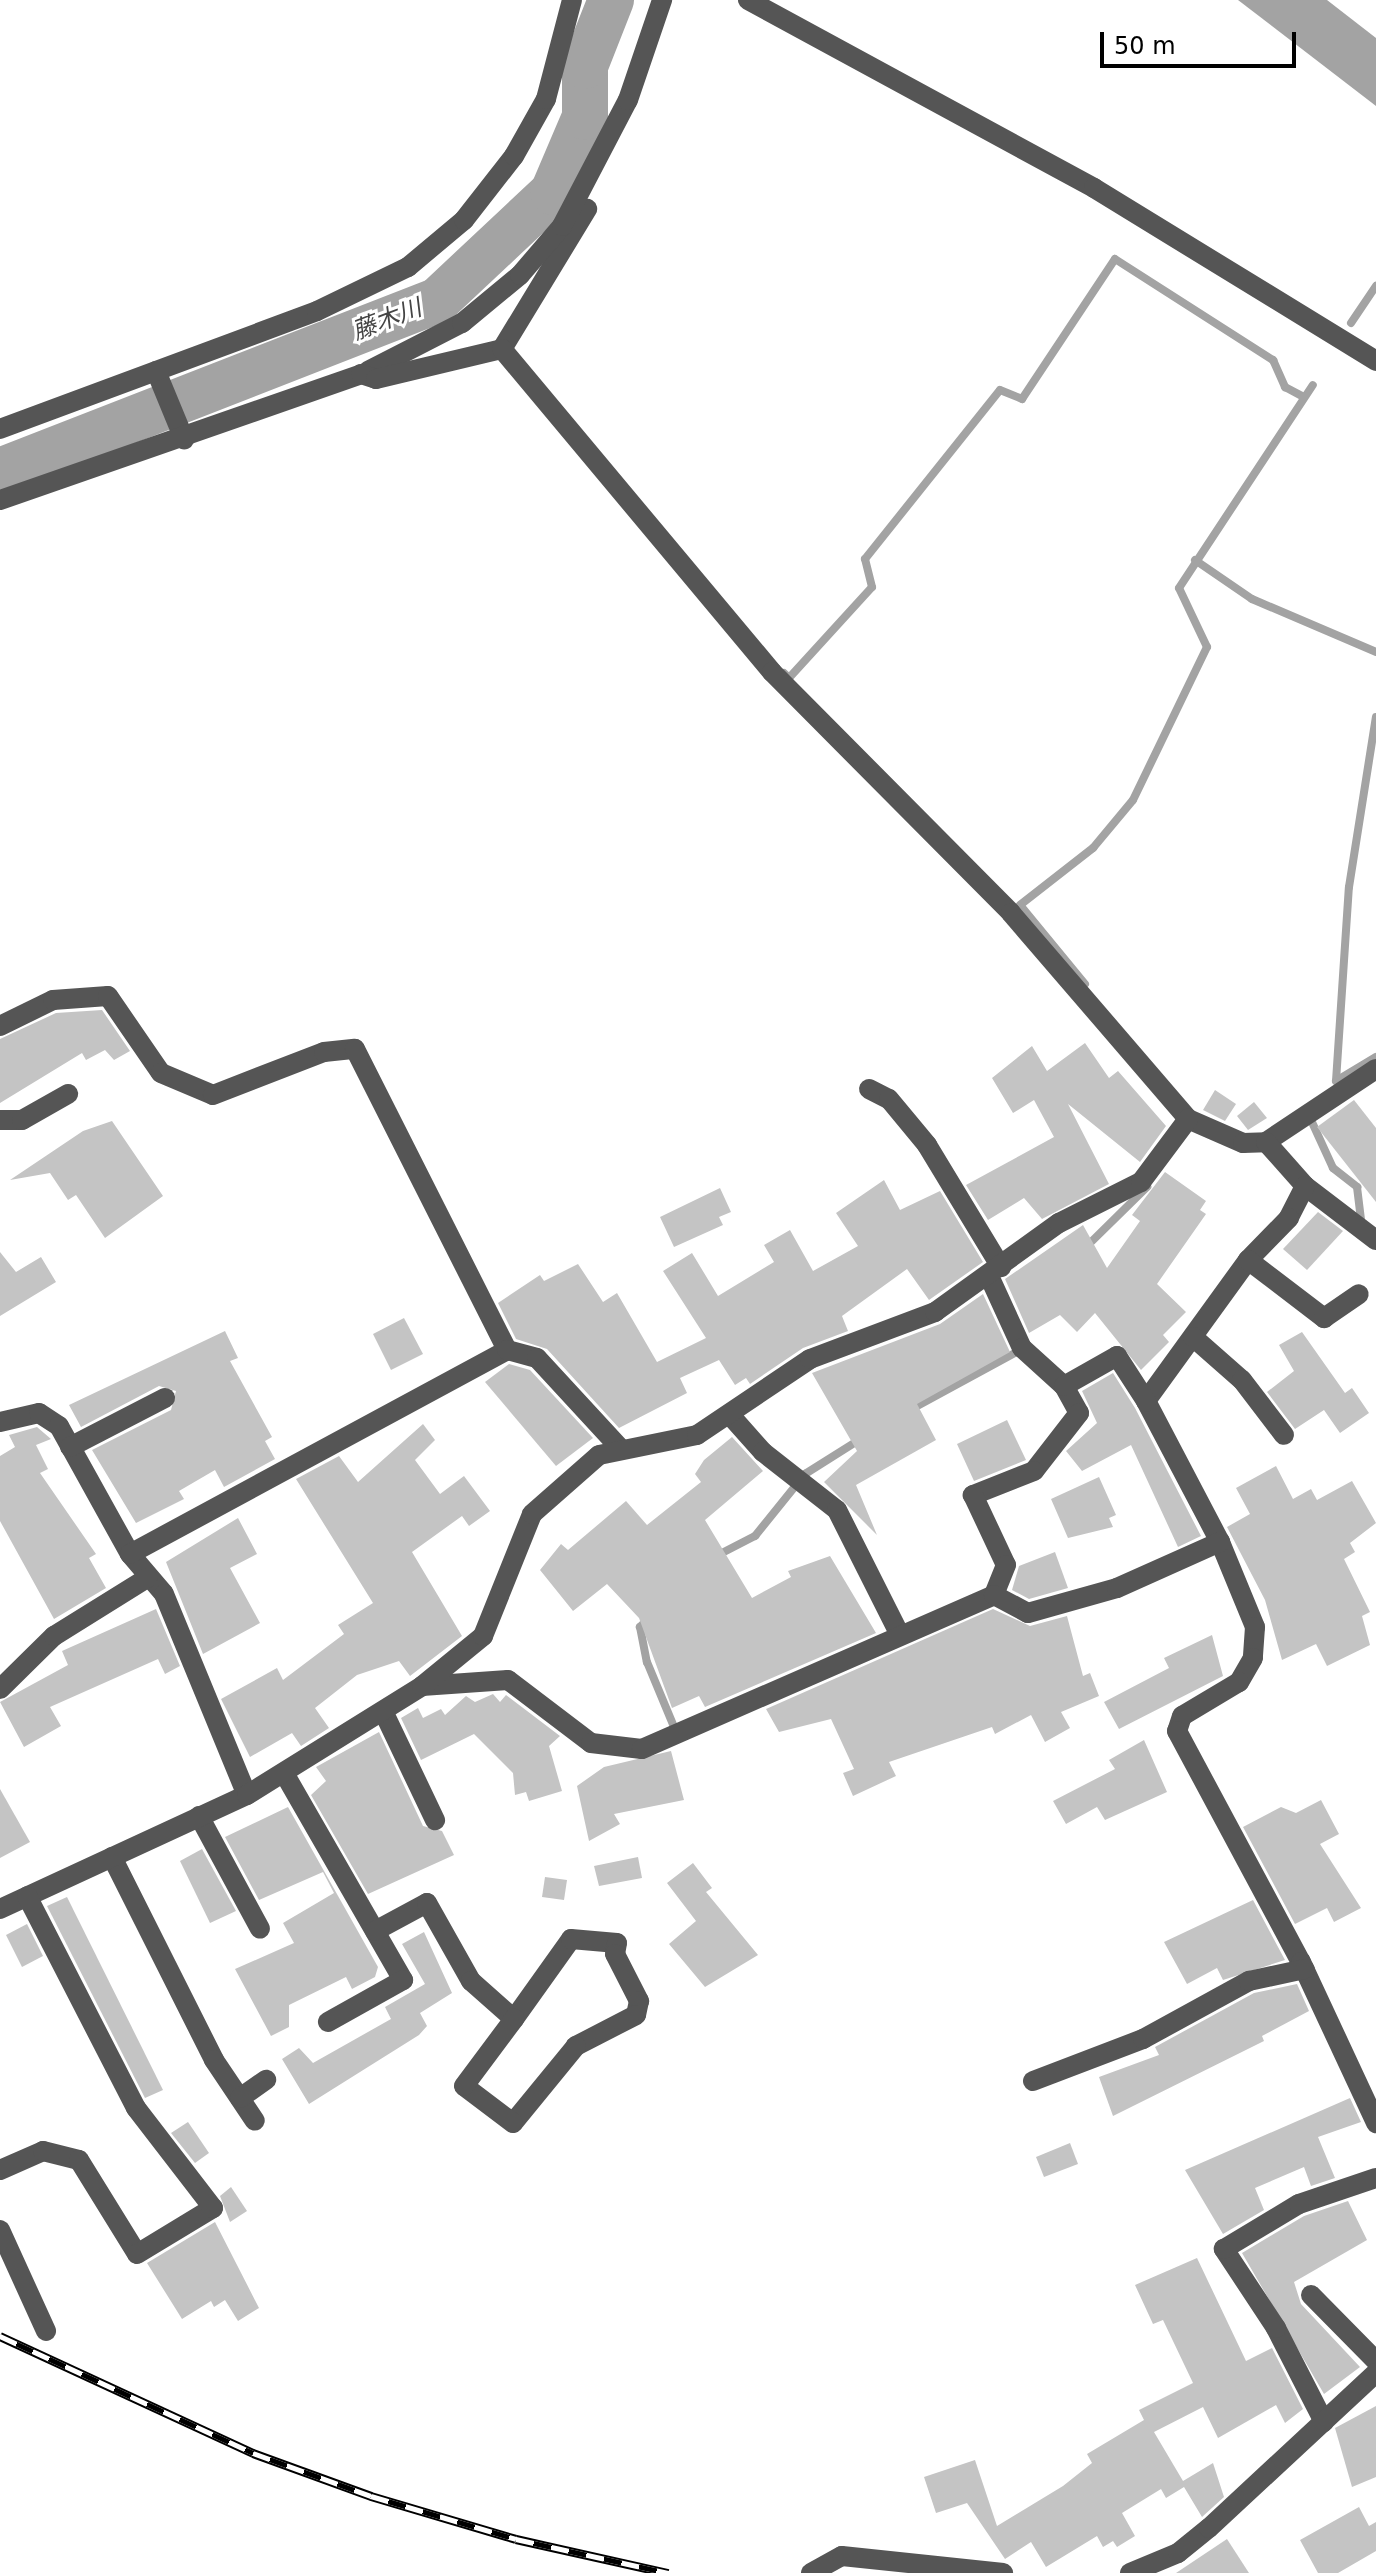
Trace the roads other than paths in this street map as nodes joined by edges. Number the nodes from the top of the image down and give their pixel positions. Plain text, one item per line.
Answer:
1 (572, 0) edge
2 (662, 0) edge
3 (748, 0) edge
4 (592, 178) junction
5 (502, 349) junction
6 (1376, 361) edge
7 (156, 371) junction
8 (361, 374) junction
9 (0, 429) edge
10 (184, 439) junction
11 (0, 500) edge
12 (0, 1026) edge
13 (1376, 1069) edge
14 (869, 1089) dead end
15 (68, 1094) dead end
16 (1188, 1119) junction
17 (0, 1120) edge
18 (1266, 1142) junction
19 (1305, 1186) junction
20 (1376, 1240) edge
21 (1248, 1260) junction
22 (995, 1271) junction
23 (1359, 1294) dead end
24 (1193, 1337) junction
25 (507, 1350) junction
26 (1064, 1386) junction
27 (165, 1398) dead end
28 (1146, 1401) junction
29 (1, 1415) edge
30 (730, 1415) junction
31 (1284, 1435) dead end
32 (70, 1447) junction
33 (619, 1447) junction
34 (1220, 1542) junction
35 (130, 1554) junction
36 (147, 1578) junction
37 (994, 1595) junction
38 (900, 1635) junction
39 (422, 1686) junction
40 (0, 1689) edge
41 (383, 1711) junction
42 (284, 1773) junction
43 (247, 1795) junction
44 (199, 1816) junction
45 (435, 1820) dead end
46 (112, 1857) junction
47 (27, 1896) junction
48 (0, 1909) edge
49 (260, 1929) dead end
50 (375, 1931) junction
51 (1305, 1969) junction
52 (514, 2019) junction
53 (328, 2022) dead end
54 (266, 2080) dead end
55 (1033, 2081) dead end
56 (240, 2098) junction
57 (255, 2121) dead end
58 (1376, 2123) edge
59 (0, 2170) edge
60 (1376, 2178) edge
61 (0, 2230) edge
62 (1311, 2295) dead end
63 (46, 2331) dead end
64 (1376, 2361) edge
65 (1376, 2373) edge
66 (1324, 2422) junction
67 (811, 2573) edge
68 (1003, 2573) edge
69 (1130, 2573) edge

1 - 7 street
2 - 4 street
3 - 6 street
4 - 5 street
4 - 8 street
5 - 8 street
5 - 16 street
7 - 9 street
7 - 10 street
8 - 10 street
10 - 11 street
12 - 25 street
13 - 18 street
14 - 22 street
15 - 17 street
16 - 18 street
16 - 22 street
18 - 19 street
19 - 20 street
19 - 21 street
21 - 23 street
21 - 24 street
22 - 26 street
22 - 30 street
24 - 28 street
24 - 31 street
25 - 33 street
25 - 35 street
26 - 28 street
26 - 37 street
27 - 32 street
28 - 34 street
29 - 32 street
30 - 33 street
30 - 38 street
32 - 35 street
33 - 39 street
34 - 37 street
34 - 51 street
35 - 36 street
36 - 40 street
36 - 43 street
37 - 38 street
38 - 39 street
39 - 41 street
41 - 42 street
41 - 45 street
42 - 43 street
42 - 50 street
43 - 44 street
44 - 46 street
44 - 49 street
46 - 47 street
46 - 56 street
47 - 48 street
47 - 59 street
50 - 52 street
50 - 53 street
51 - 55 street
51 - 58 street
52 - 52 street
54 - 56 street
56 - 57 street
60 - 66 street
61 - 63 street
62 - 64 street
65 - 66 street
66 - 69 street
67 - 68 street

